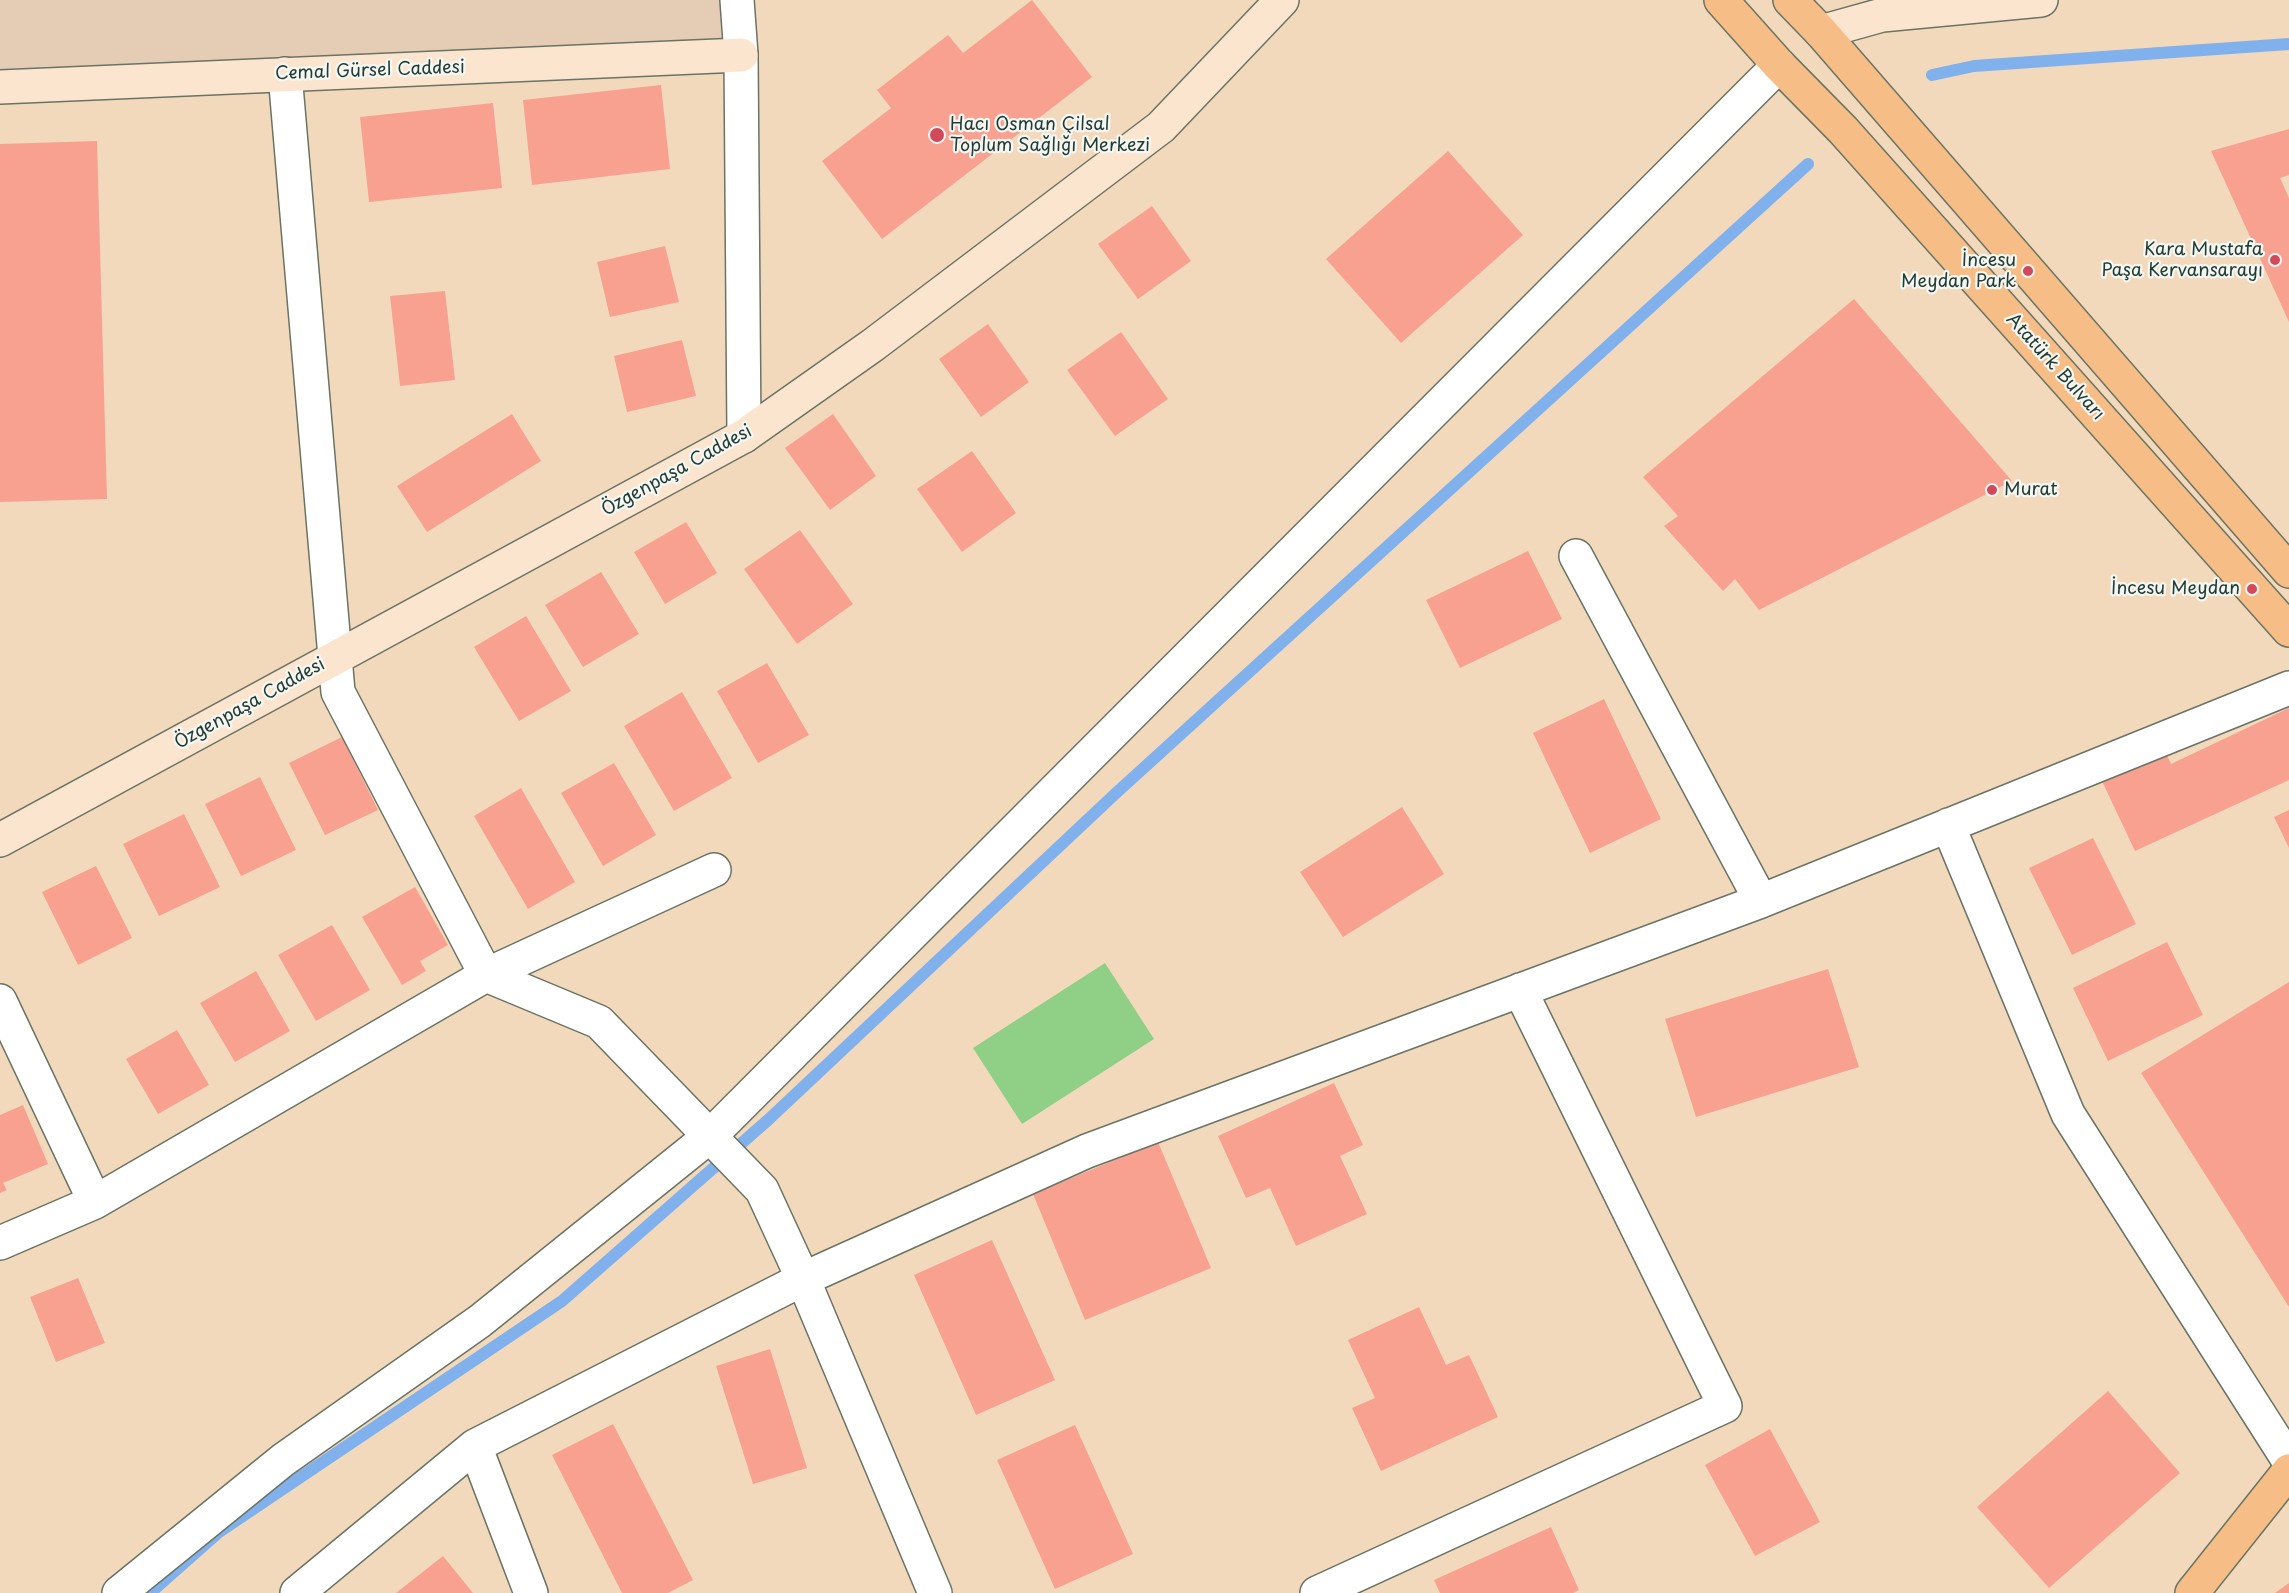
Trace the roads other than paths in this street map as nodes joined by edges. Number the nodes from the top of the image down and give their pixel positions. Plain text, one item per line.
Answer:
1 (737, 0) edge
2 (1282, 0) edge
3 (1721, 0) edge
4 (1790, 0) edge
5 (2041, 0) edge
6 (1821, 32) junction
7 (741, 55) junction
8 (1779, 65) junction
9 (285, 74) junction
10 (0, 87) edge
11 (744, 436) junction
12 (1576, 556) dead end
13 (2289, 571) edge
14 (2289, 630) edge
15 (335, 658) junction
16 (2289, 688) edge
17 (1948, 825) junction
18 (0, 840) edge
19 (714, 870) dead end
20 (1761, 901) junction
21 (486, 975) junction
22 (1520, 990) junction
23 (0, 1001) edge
24 (710, 1136) junction
25 (95, 1202) junction
26 (0, 1243) edge
27 (803, 1279) junction
28 (475, 1446) junction
29 (2289, 1461) edge
30 (2289, 1471) edge
31 (2289, 1509) edge
32 (118, 1593) edge
33 (297, 1593) edge
34 (531, 1593) edge
35 (935, 1593) edge
36 (1317, 1593) edge
37 (2192, 1593) edge
38 (2201, 1593) edge

1 - 7 street
2 - 11 main road, Özgenpaşa Caddesi
3 - 8 main road, Atatürk Bulvarı
4 - 6 main road
5 - 6 main road
6 - 13 main road
7 - 9 main road, Cemal Gürsel Caddesi
7 - 11 street
8 - 14 main road, Atatürk Bulvarı
8 - 24 street
9 - 10 main road, Cemal Gürsel Caddesi
9 - 15 street
11 - 15 main road, Özgenpaşa Caddesi
12 - 20 street
15 - 18 main road, Özgenpaşa Caddesi
15 - 21 street
16 - 17 street
17 - 20 street
17 - 29 street
19 - 21 street
20 - 22 street
21 - 24 street
21 - 25 street
22 - 27 street
22 - 36 street
23 - 25 street
24 - 27 street
24 - 32 street
25 - 26 street
27 - 28 street
27 - 35 street
28 - 33 street
28 - 34 street
30 - 37 main road
31 - 38 main road

